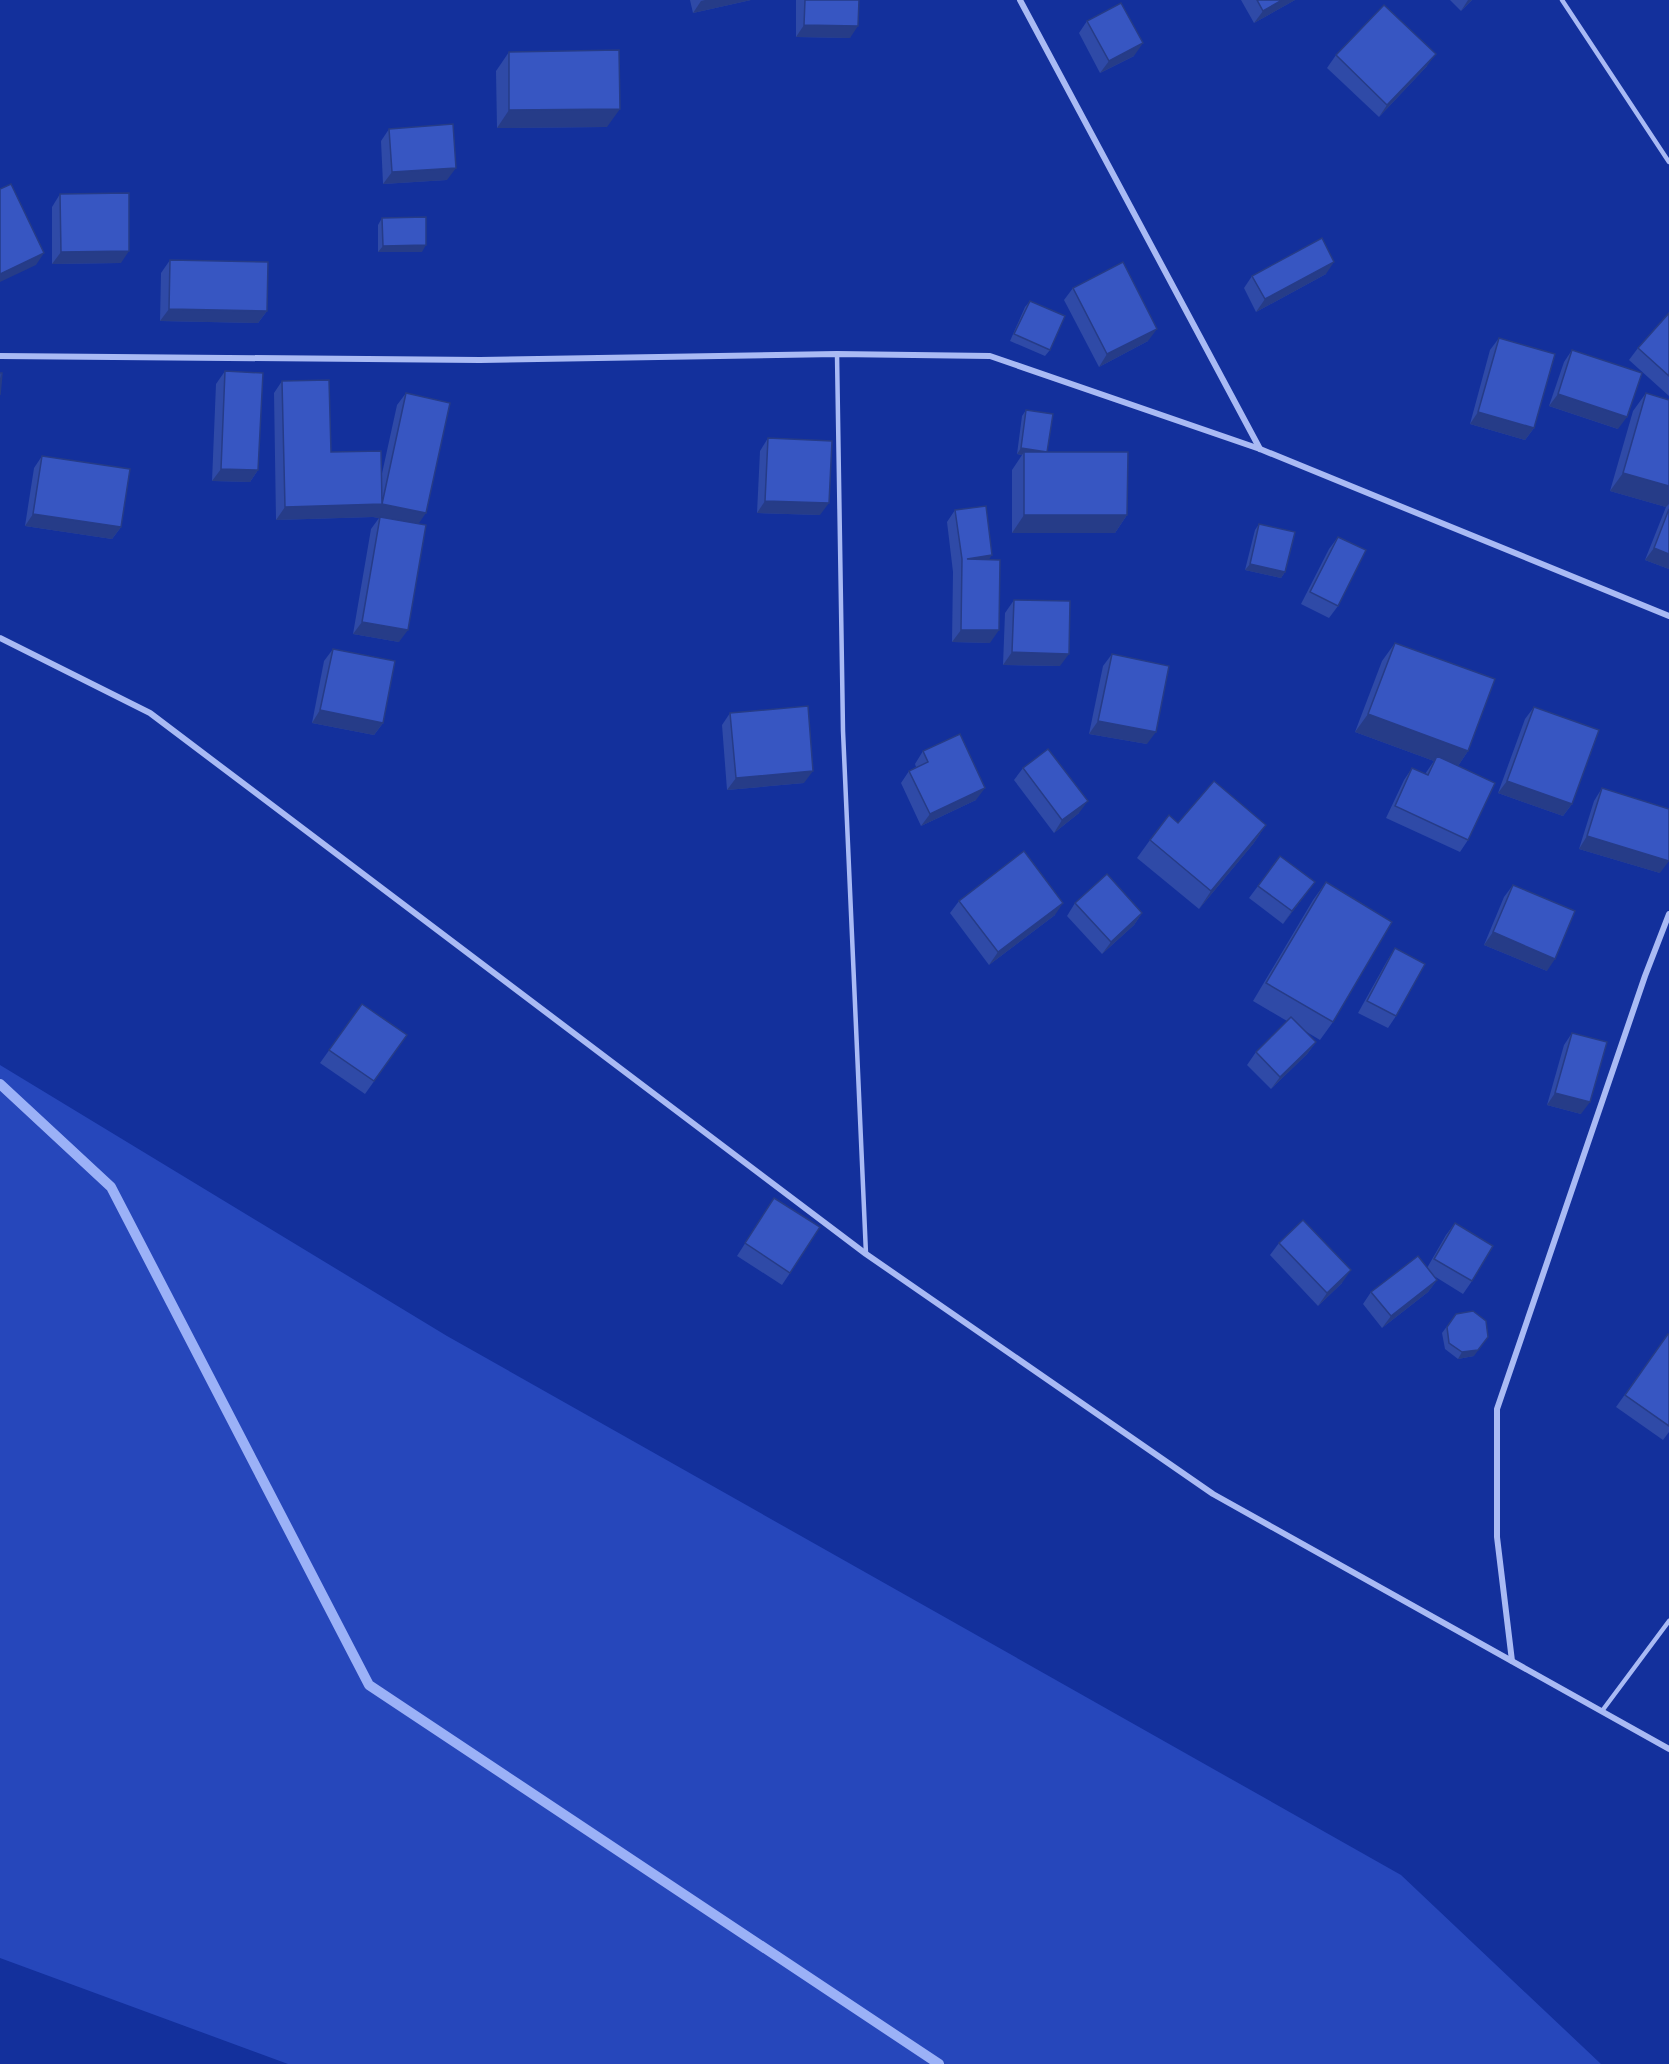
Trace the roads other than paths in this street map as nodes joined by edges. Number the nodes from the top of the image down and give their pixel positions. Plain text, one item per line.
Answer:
1 (1020, 0) edge
2 (1562, 0) edge
3 (1669, 162) edge
4 (837, 354) junction
5 (0, 356) edge
6 (1260, 449) junction
7 (1669, 616) edge
8 (0, 638) edge
9 (1669, 914) edge
10 (866, 1254) junction
11 (1669, 1621) edge
12 (1512, 1661) junction
13 (1602, 1711) junction
14 (1669, 1749) edge

1 - 6 street
2 - 3 lane
4 - 5 street
4 - 6 street
4 - 10 lane
6 - 7 street
8 - 10 street
9 - 12 street
10 - 12 street
11 - 13 lane
12 - 13 street
13 - 14 street

